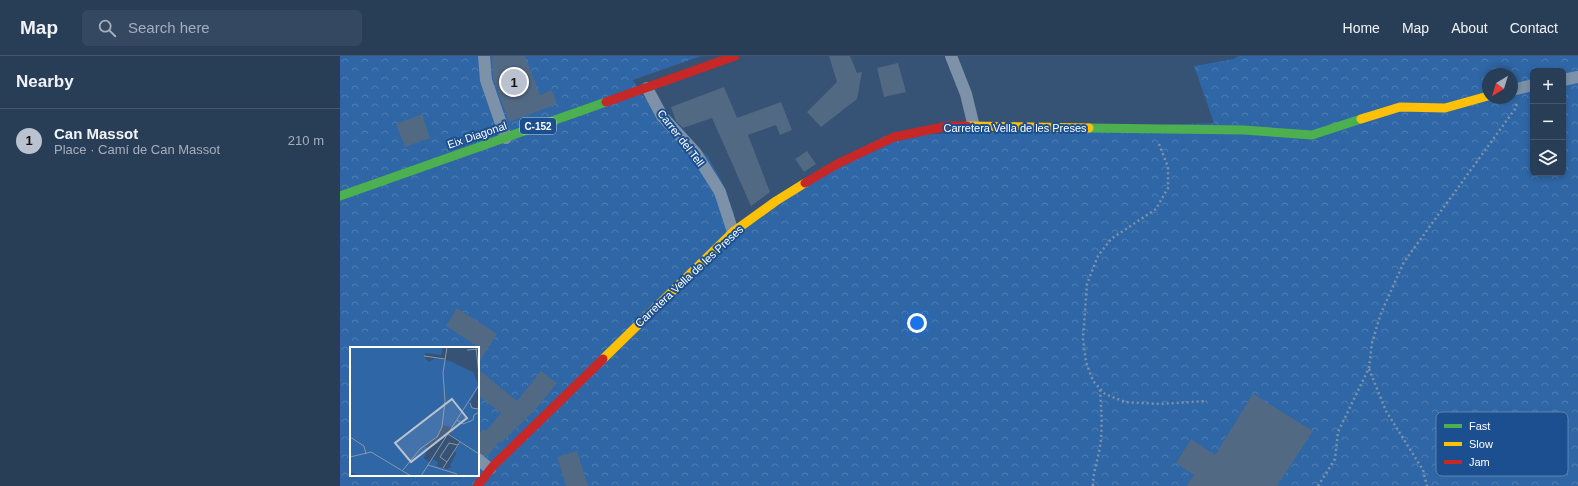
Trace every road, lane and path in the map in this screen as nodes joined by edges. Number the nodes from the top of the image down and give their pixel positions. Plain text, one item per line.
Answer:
1 (484, 56) edge
2 (735, 56) edge
3 (951, 56) edge
4 (1578, 77) edge
5 (1566, 79) edge
6 (1523, 87) edge
7 (647, 88) junction
8 (1482, 98) edge
9 (974, 127) junction
10 (1146, 129) junction
11 (506, 138) junction
12 (340, 196) edge
13 (734, 232) junction
14 (1369, 368) junction
15 (1100, 389) junction
16 (1207, 401) dead end
17 (479, 460) edge
18 (490, 469) junction
19 (477, 486) edge
20 (1093, 486) edge
21 (1318, 486) edge
22 (1427, 486) edge

1 - 11 street
2 - 7 street, Eix Diagonal / C-152
3 - 9 street
4 - 5 street
6 - 14 path
7 - 11 street, Eix Diagonal / C-152
7 - 13 street, Carrer del Tell
8 - 10 street, Carretera Vella de les Preses
9 - 10 street, Carretera Vella de les Preses
9 - 13 street, Carretera Vella de les Preses
10 - 15 path
11 - 12 street, Eix Diagonal / C-152
13 - 18 street, Carretera Vella de les Preses
14 - 21 path
14 - 22 path
15 - 16 path
15 - 20 path
17 - 18 street
18 - 19 street, Carretera Vella de les Preses

